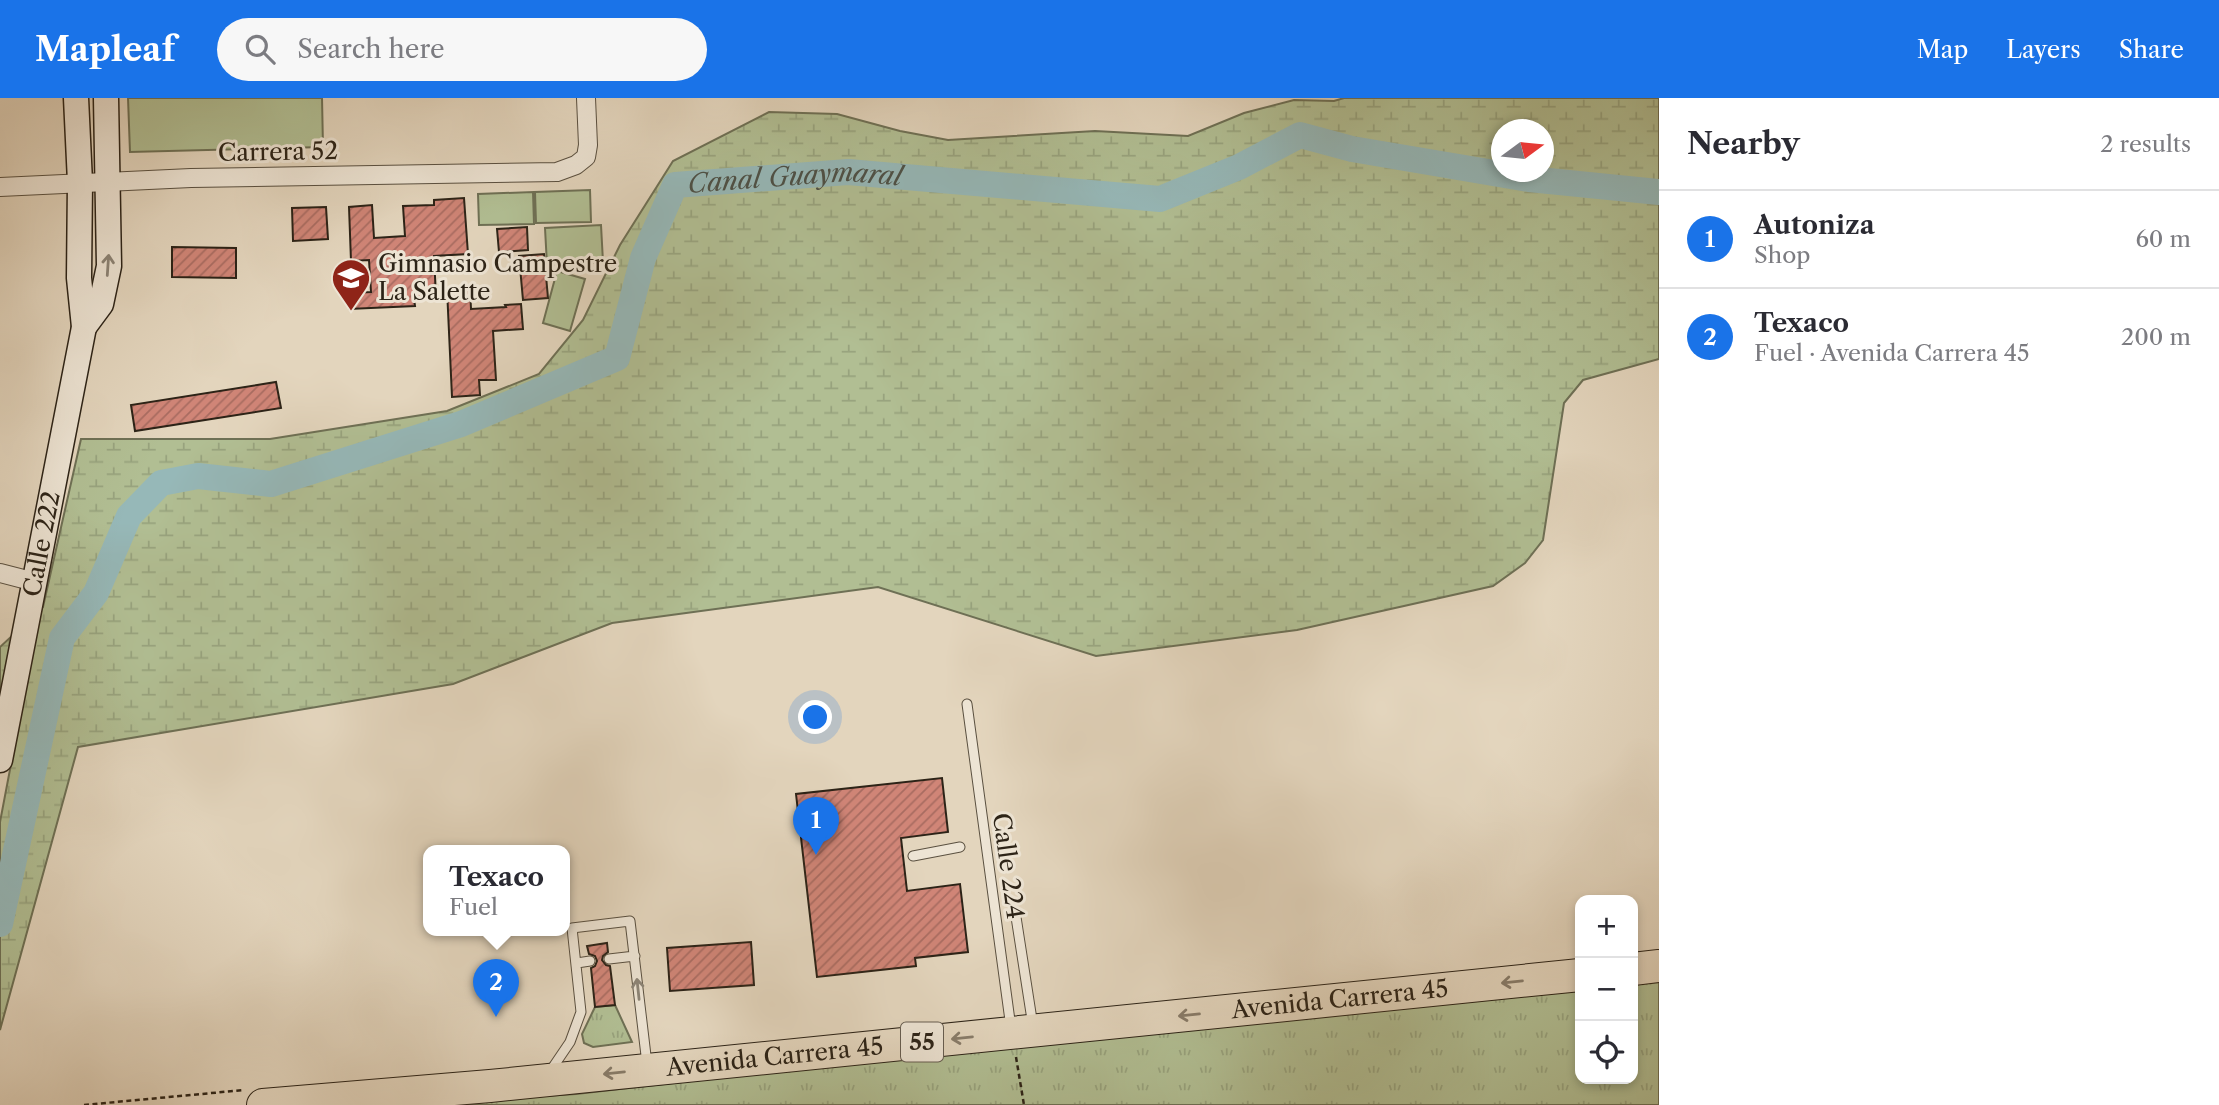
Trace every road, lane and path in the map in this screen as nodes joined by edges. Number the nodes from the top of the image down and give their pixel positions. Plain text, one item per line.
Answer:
1 (76, 98) edge
2 (106, 98) edge
3 (586, 98) edge
4 (108, 181) junction
5 (80, 182) junction
6 (0, 187) edge
7 (84, 327) junction
8 (0, 573) edge
9 (35, 582) junction
10 (967, 704) dead end
11 (0, 760) edge
12 (961, 848) dead end
13 (913, 856) dead end
14 (1016, 918) dead end
15 (635, 956) junction
16 (609, 959) dead end
17 (590, 961) dead end
18 (577, 963) junction
19 (1659, 966) edge
20 (1638, 968) edge
21 (1575, 976) edge
22 (1023, 1032) junction
23 (648, 1070) junction
24 (544, 1080) junction
25 (263, 1105) edge
26 (1024, 1105) edge

1 - 5 street, Calle 222
2 - 4 street, Calle 222
3 - 4 street, Carrera 52
4 - 5 street, Carrera 52
7 -> 4 street, Calle 222
5 - 6 street, Carrera 52
5 - 7 street, Calle 222
7 - 9 street, Calle 222
8 - 9 street
9 - 11 street, Calle 222
10 - 22 lane, Calle 224
12 - 13 lane
14 - 22 lane
15 - 16 lane
15 - 18 lane
23 -> 15 lane
17 - 18 lane
18 - 24 lane
19 - 20 highway
21 -> 22 highway, Avenida Carrera 45 / 55
22 -> 23 highway, Avenida Carrera 45 / 55
22 - 26 path
23 -> 24 highway, Avenida Carrera 45 / 55
24 - 25 highway, Avenida Carrera 45 / 55

